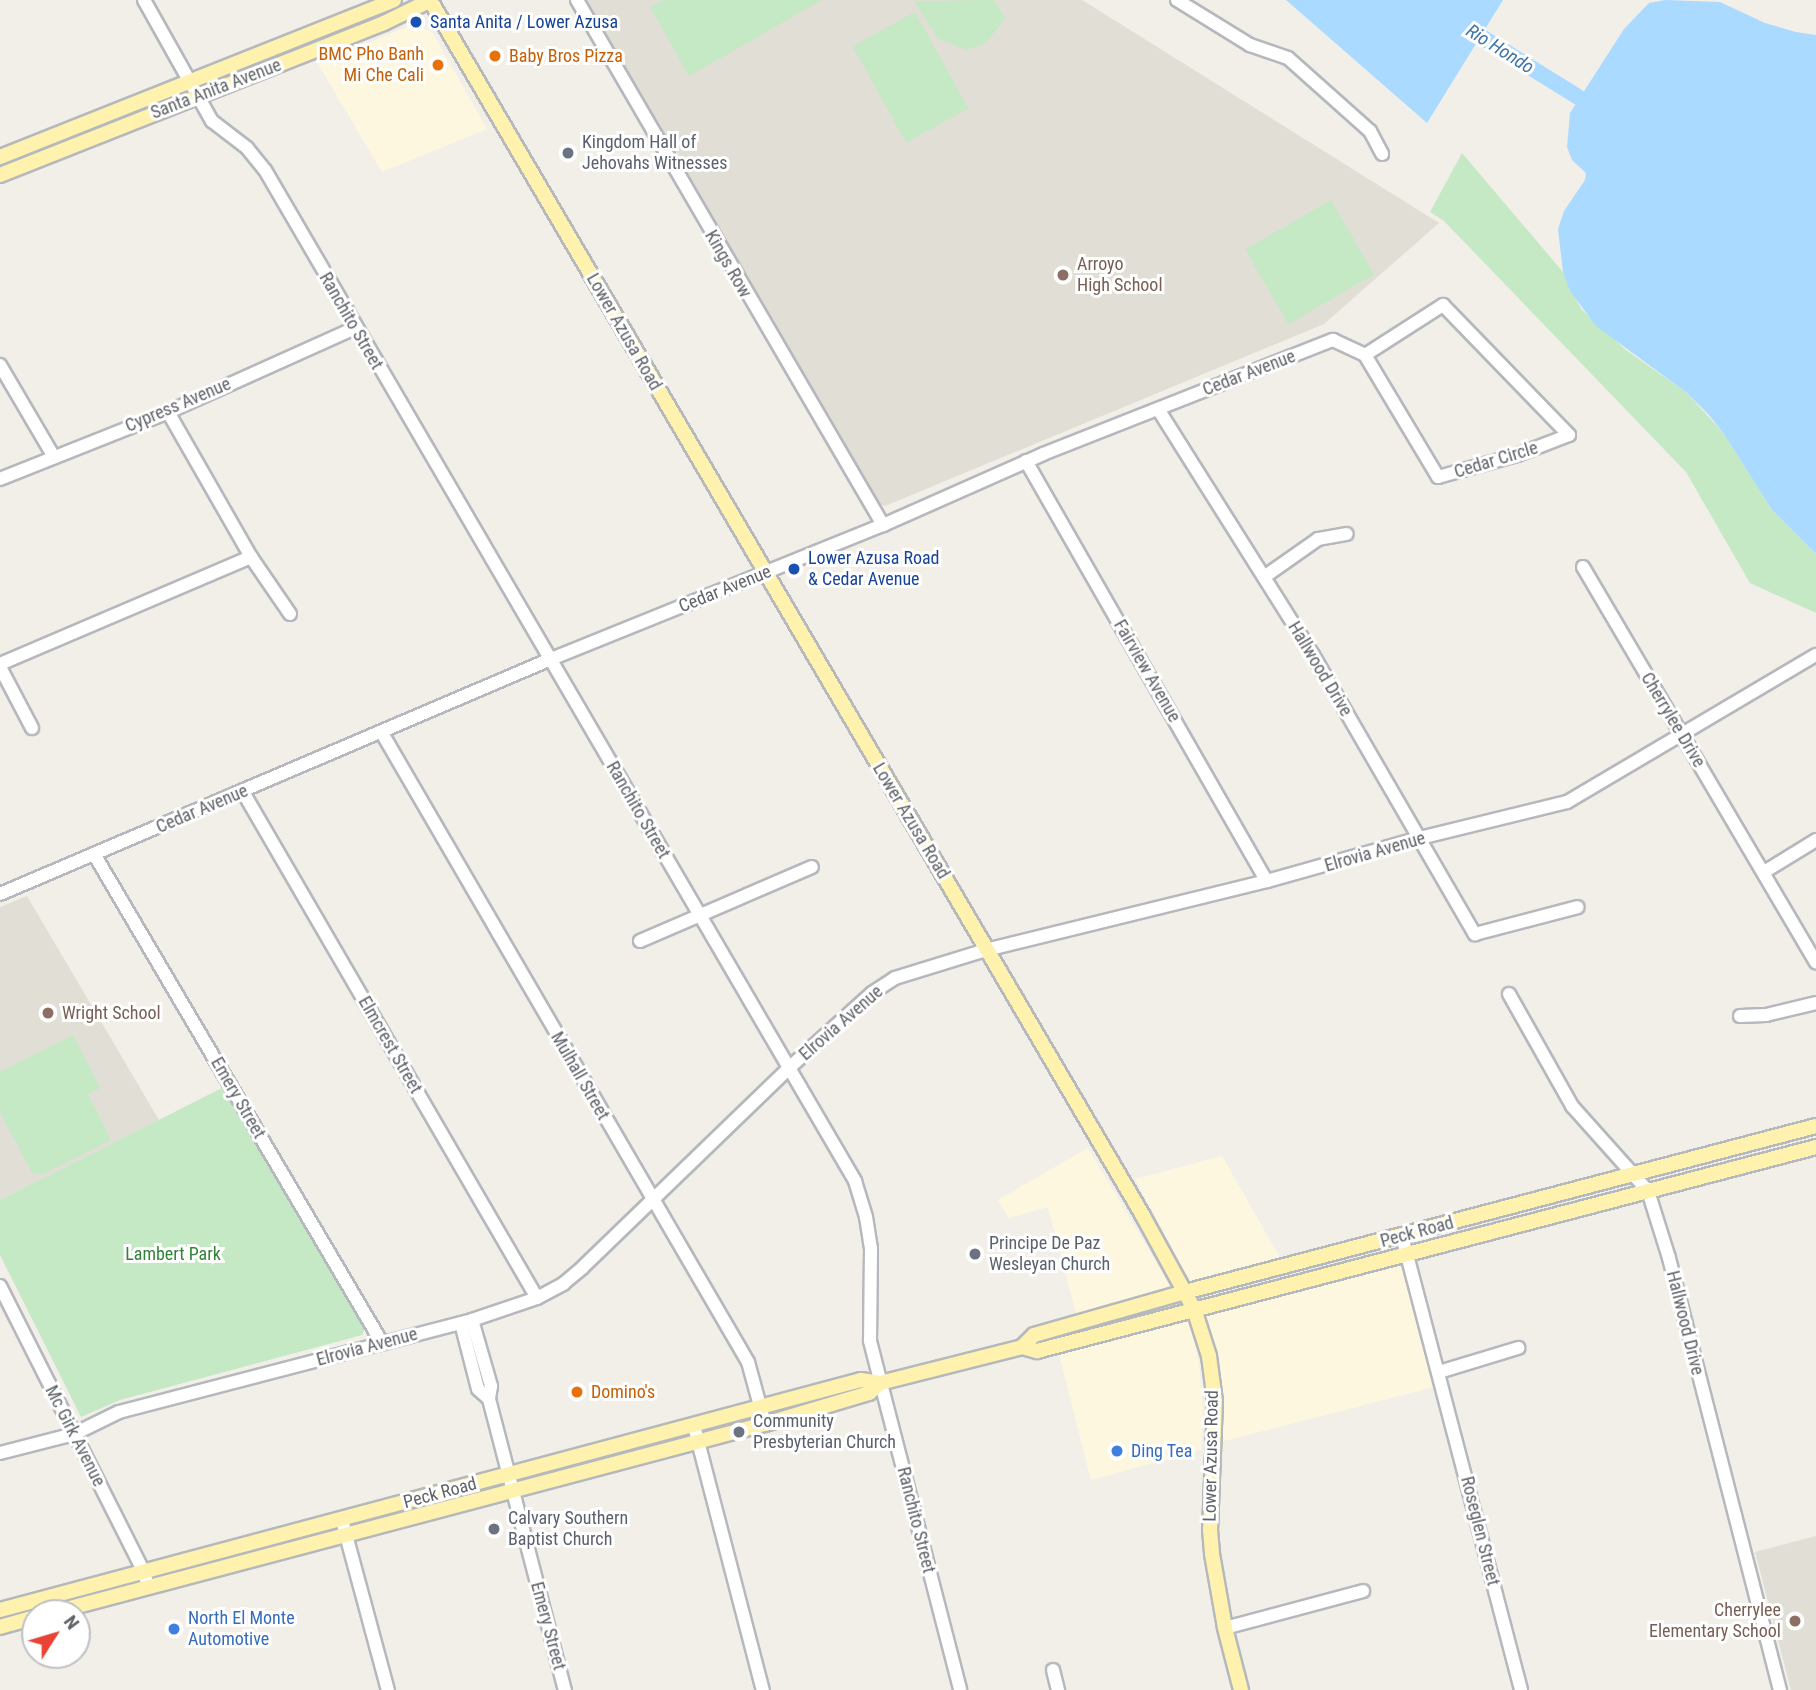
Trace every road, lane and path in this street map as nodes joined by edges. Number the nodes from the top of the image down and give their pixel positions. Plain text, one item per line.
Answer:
1 (144, 0) edge
2 (394, 0) edge
3 (431, 0) edge
4 (577, 0) edge
5 (1177, 0) edge
6 (188, 82) junction
7 (197, 96) junction
8 (1382, 153) dead end
9 (0, 157) edge
10 (0, 175) edge
11 (355, 328) junction
12 (1365, 355) junction
13 (0, 365) edge
14 (1158, 409) junction
15 (168, 412) junction
16 (54, 457) junction
17 (1026, 461) junction
18 (0, 480) edge
19 (883, 525) junction
20 (1347, 534) dead end
21 (251, 557) junction
22 (1583, 568) dead end
23 (765, 574) junction
24 (1264, 577) junction
25 (290, 614) dead end
26 (1816, 655) edge
27 (551, 659) junction
28 (0, 665) edge
29 (32, 728) dead end
30 (382, 733) junction
31 (1682, 737) junction
32 (243, 792) junction
33 (1420, 838) junction
34 (1816, 840) edge
35 (94, 854) junction
36 (812, 867) dead end
37 (1764, 872) junction
38 (1267, 881) junction
39 (0, 894) edge
40 (1578, 907) dead end
41 (699, 916) junction
42 (639, 941) dead end
43 (986, 950) junction
44 (1816, 963) edge
45 (1509, 994) dead end
46 (1816, 1003) edge
47 (1740, 1016) dead end
48 (789, 1068) junction
49 (1816, 1126) edge
50 (1816, 1146) edge
51 (1634, 1176) junction
52 (1648, 1191) junction
53 (651, 1199) junction
54 (1402, 1236) junction
55 (1407, 1254) junction
56 (0, 1286) edge
57 (1185, 1292) junction
58 (537, 1298) junction
59 (1194, 1309) junction
60 (466, 1321) junction
61 (382, 1343) junction
62 (1022, 1347) junction
63 (1518, 1348) dead end
64 (1439, 1372) junction
65 (880, 1383) junction
66 (761, 1409) junction
67 (765, 1424) junction
68 (694, 1426) junction
69 (74, 1434) junction
70 (698, 1441) junction
71 (0, 1452) edge
72 (509, 1474) junction
73 (512, 1489) junction
74 (342, 1520) junction
75 (346, 1535) junction
76 (144, 1573) junction
77 (148, 1587) junction
78 (1363, 1591) dead end
79 (91, 1602) edge
80 (0, 1611) edge
81 (21, 1621) edge
82 (0, 1626) edge
83 (1225, 1629) junction
84 (1053, 1670) dead end
85 (388, 1690) edge
86 (565, 1690) edge
87 (763, 1690) edge
88 (960, 1690) edge
89 (1058, 1690) edge
90 (1241, 1690) edge
91 (1521, 1690) edge
92 (1780, 1690) edge

1 - 6 street, Ranchito Street
2 - 6 main road, Santa Anita Avenue
3 - 7 main road, Santa Anita Avenue
3 - 23 main road, Lower Azusa Road
4 - 19 street, Kings Row
5 - 8 street
6 - 7 street, Ranchito Street
6 - 9 main road, Santa Anita Avenue
7 - 10 main road, Santa Anita Avenue
7 - 11 street, Ranchito Street
11 - 15 street, Cypress Avenue
11 - 27 street, Ranchito Street
12 - 12 street, Cedar Circle
12 - 14 street, Cedar Avenue
13 - 16 street
14 - 17 street, Cedar Avenue
14 - 24 street, Hallwood Drive
15 - 16 street, Cypress Avenue
15 - 21 street
16 - 18 street, Cypress Avenue
17 - 19 street, Cedar Avenue
17 - 38 street, Fairview Avenue
19 - 23 street, Cedar Avenue
20 - 24 street
21 - 25 street
21 - 28 street
22 - 31 street, Cherrylee Drive
23 - 27 street, Cedar Avenue
23 - 43 main road, Lower Azusa Road
24 - 33 street, Hallwood Drive
26 - 31 street, Elrovia Avenue
27 - 30 street, Cedar Avenue
27 - 41 street, Ranchito Street
28 - 29 street
30 - 32 street, Cedar Avenue
30 - 53 street, Mulhall Street
31 - 33 street, Elrovia Avenue
31 - 37 street, Cherrylee Drive
32 - 35 street, Cedar Avenue
32 - 58 street, Elmcrest Street
33 - 38 street, Elrovia Avenue
33 - 40 street, Hallwood Drive
34 - 37 street
35 - 39 street, Cedar Avenue
35 - 61 street, Emery Street
36 - 41 street
37 - 44 street, Cherrylee Drive
38 - 43 street, Elrovia Avenue
41 - 42 street
41 - 48 street, Ranchito Street
43 - 48 street, Elrovia Avenue
43 - 57 main road, Lower Azusa Road
45 - 51 street, Hallwood Drive
46 - 47 street
48 - 53 street, Elrovia Avenue
48 - 65 street, Ranchito Street
49 - 51 main road, Peck Road
50 - 52 main road, Peck Road
51 - 52 street, Hallwood Drive
51 - 54 main road, Peck Road
52 - 55 main road, Peck Road
52 - 92 street, Hallwood Drive
53 - 58 street, Elrovia Avenue
53 - 66 street, Mulhall Street
54 - 55 street, Roseglen Street
54 - 57 main road, Peck Road
55 - 59 main road, Peck Road
55 - 64 street, Roseglen Street
56 - 69 street, Mc Girk Avenue
57 - 59 main road, Lower Azusa Road
57 - 62 main road, Peck Road
58 - 60 street, Elrovia Avenue
59 - 62 main road, Peck Road
59 - 83 main road, Lower Azusa Road
60 - 61 street, Elrovia Avenue
60 - 72 street, Emery Street
61 - 69 street, Elrovia Avenue
62 - 65 main road, Peck Road
63 - 64 street
64 - 91 street, Roseglen Street
65 - 66 main road, Peck Road
65 - 67 main road, Peck Road
65 - 88 street, Ranchito Street
66 - 67 street, Mulhall Street
66 - 68 main road, Peck Road
67 - 70 main road, Peck Road
68 - 70 street
68 - 72 main road, Peck Road
69 - 71 street, Elrovia Avenue
69 - 76 street, Mc Girk Avenue
70 - 73 main road, Peck Road
70 - 87 street
72 - 73 street, Emery Street
72 - 74 main road, Peck Road
73 - 75 main road, Peck Road
73 - 86 street, Emery Street
74 - 75 street
74 - 76 main road, Peck Road
75 - 77 main road, Peck Road
75 - 85 street
76 - 77 street, Mc Girk Avenue
76 - 80 main road, Peck Road
77 - 79 main road, Peck Road
78 - 83 street
81 - 82 main road
83 - 90 main road, Lower Azusa Road
84 - 89 street

